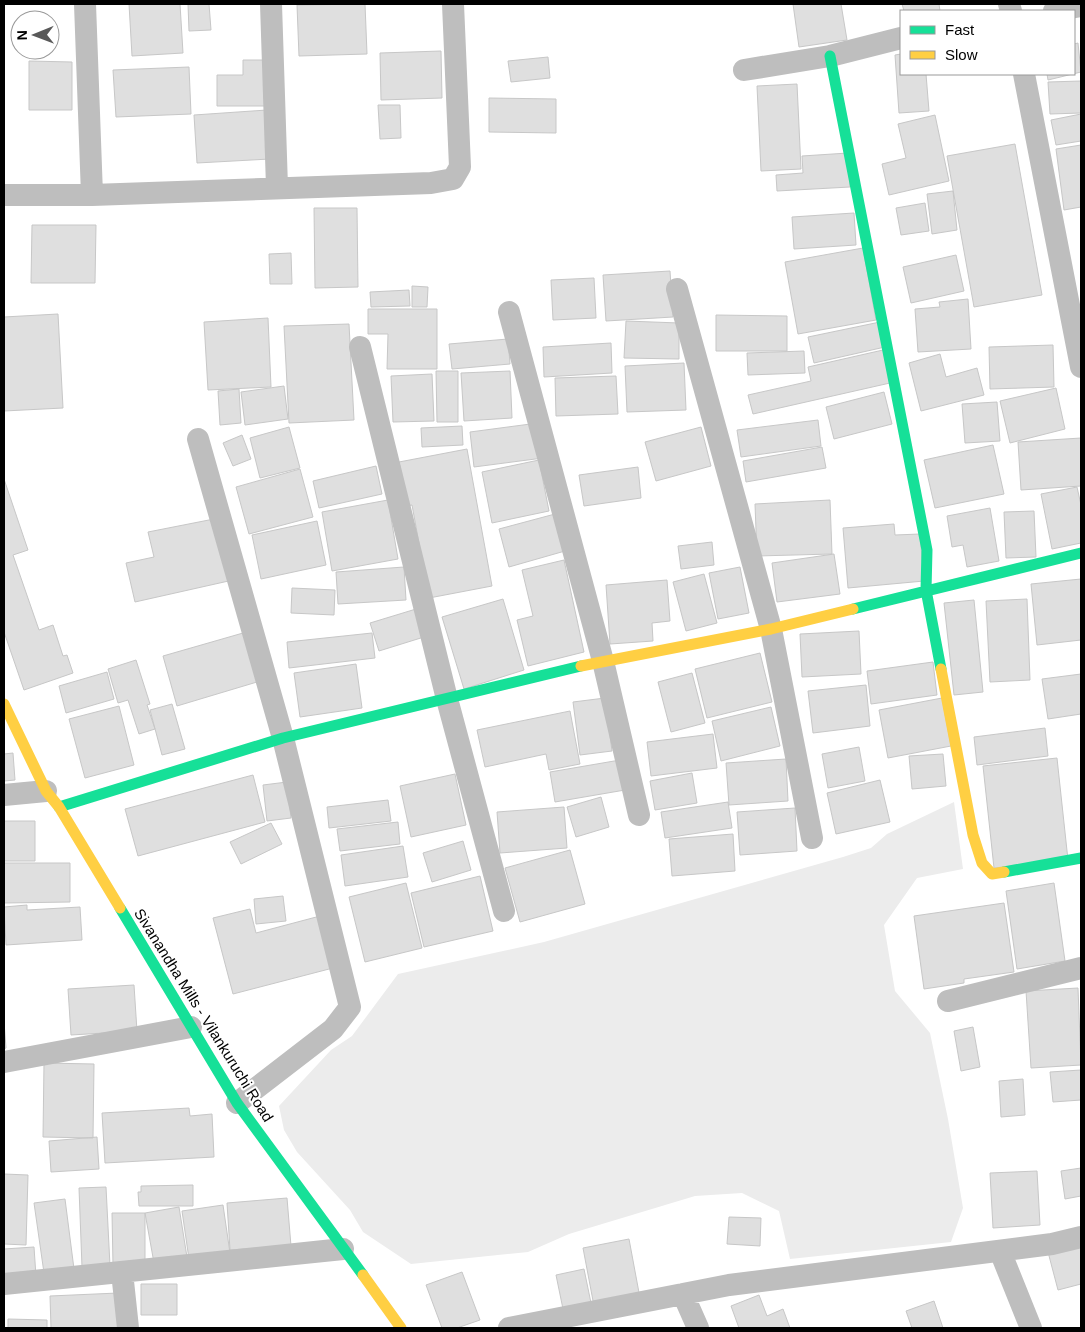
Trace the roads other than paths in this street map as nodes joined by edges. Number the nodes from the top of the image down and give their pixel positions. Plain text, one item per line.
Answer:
1 (85, 4) edge
2 (271, 4) edge
3 (453, 4) edge
4 (1081, 6) edge
5 (1059, 10) edge
6 (900, 38) edge
7 (830, 56) junction
8 (744, 70) dead end
9 (1024, 75) edge
10 (277, 187) junction
11 (4, 195) edge
12 (92, 195) junction
13 (677, 289) dead end
14 (1075, 299) edge
15 (509, 312) dead end
16 (360, 347) dead end
17 (1081, 367) edge
18 (198, 439) dead end
19 (1081, 552) edge
20 (926, 590) junction
21 (771, 628) junction
22 (603, 661) junction
23 (447, 699) junction
24 (4, 704) edge
25 (283, 738) junction
26 (4, 795) edge
27 (52, 799) junction
28 (639, 815) dead end
29 (812, 838) dead end
30 (1081, 858) edge
31 (504, 911) dead end
32 (1081, 968) edge
33 (948, 1001) dead end
34 (191, 1027) junction
35 (4, 1062) edge
36 (237, 1103) junction
37 (1081, 1237) edge
38 (343, 1249) junction
39 (1000, 1251) junction
40 (122, 1272) junction
41 (4, 1284) edge
42 (683, 1294) junction
43 (128, 1328) edge
44 (401, 1328) edge
45 (509, 1328) edge
46 (698, 1328) edge
47 (1030, 1328) edge

1 - 12 street
2 - 10 street
3 - 10 street
4 - 5 street
6 - 7 street
7 - 8 street
7 - 20 street
9 - 14 street
10 - 12 street
11 - 12 street
13 - 21 street
14 - 17 street
15 - 22 street
16 - 23 street
18 - 25 street
19 - 20 street
20 - 21 street
20 - 30 street
21 - 22 street
21 - 29 street
22 - 23 street
22 - 28 street
23 - 25 street
23 - 31 street
24 - 27 street, Sivanandha Mills - Vilankuruchi Road
25 - 27 street
25 - 36 street
26 - 27 street
27 - 34 street, Sivanandha Mills - Vilankuruchi Road
32 - 33 street
34 - 35 street
34 - 36 street, Sivanandha Mills - Vilankuruchi Road
36 - 38 street, Sivanandha Mills - Vilankuruchi Road
37 - 39 street
38 - 40 street
38 - 44 street, Sivanandha Mills - Vilankuruchi Road
39 - 42 street
39 - 47 street
40 - 41 street
40 - 43 street
42 - 45 street
42 - 46 street

